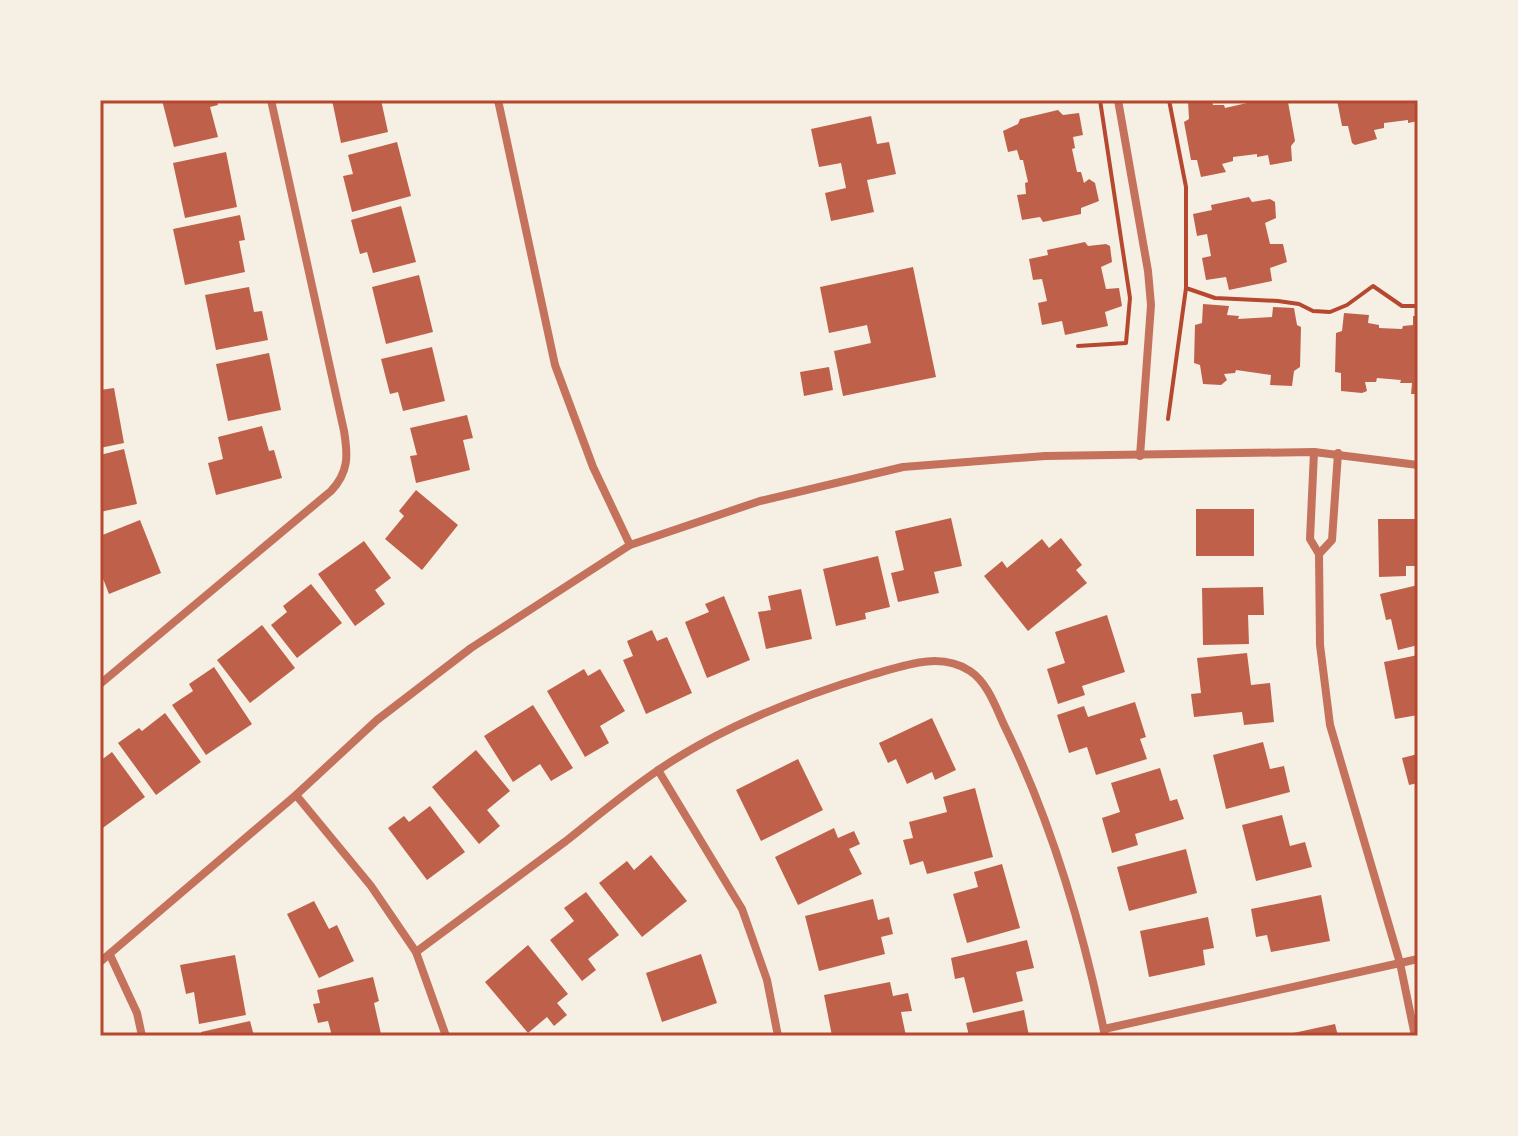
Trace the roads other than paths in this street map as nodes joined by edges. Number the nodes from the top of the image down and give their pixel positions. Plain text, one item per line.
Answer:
1 (271, 100) edge
2 (498, 100) edge
3 (1118, 100) edge
4 (1314, 452) junction
5 (1338, 453) junction
6 (1140, 456) junction
7 (1418, 465) edge
8 (630, 545) junction
9 (1319, 554) junction
10 (100, 671) edge
11 (103, 682) edge
12 (658, 770) junction
13 (296, 795) junction
14 (416, 952) junction
15 (110, 955) junction
16 (1418, 959) edge
17 (100, 962) edge
18 (1400, 963) junction
19 (1104, 1032) edge
20 (142, 1036) edge
21 (446, 1036) edge
22 (778, 1036) edge
23 (1415, 1036) edge

1 - 11 street
2 - 8 street
3 - 6 street
4 - 5 street
4 - 6 street
4 - 9 street
5 - 7 street
5 - 9 street
6 - 8 street
8 - 13 street
9 - 18 street
10 - 11 street
12 - 14 street
12 - 19 street
12 - 22 street
13 - 14 street
13 - 15 street
14 - 21 street
15 - 17 street
15 - 20 street
16 - 18 street
18 - 19 street
18 - 23 street

